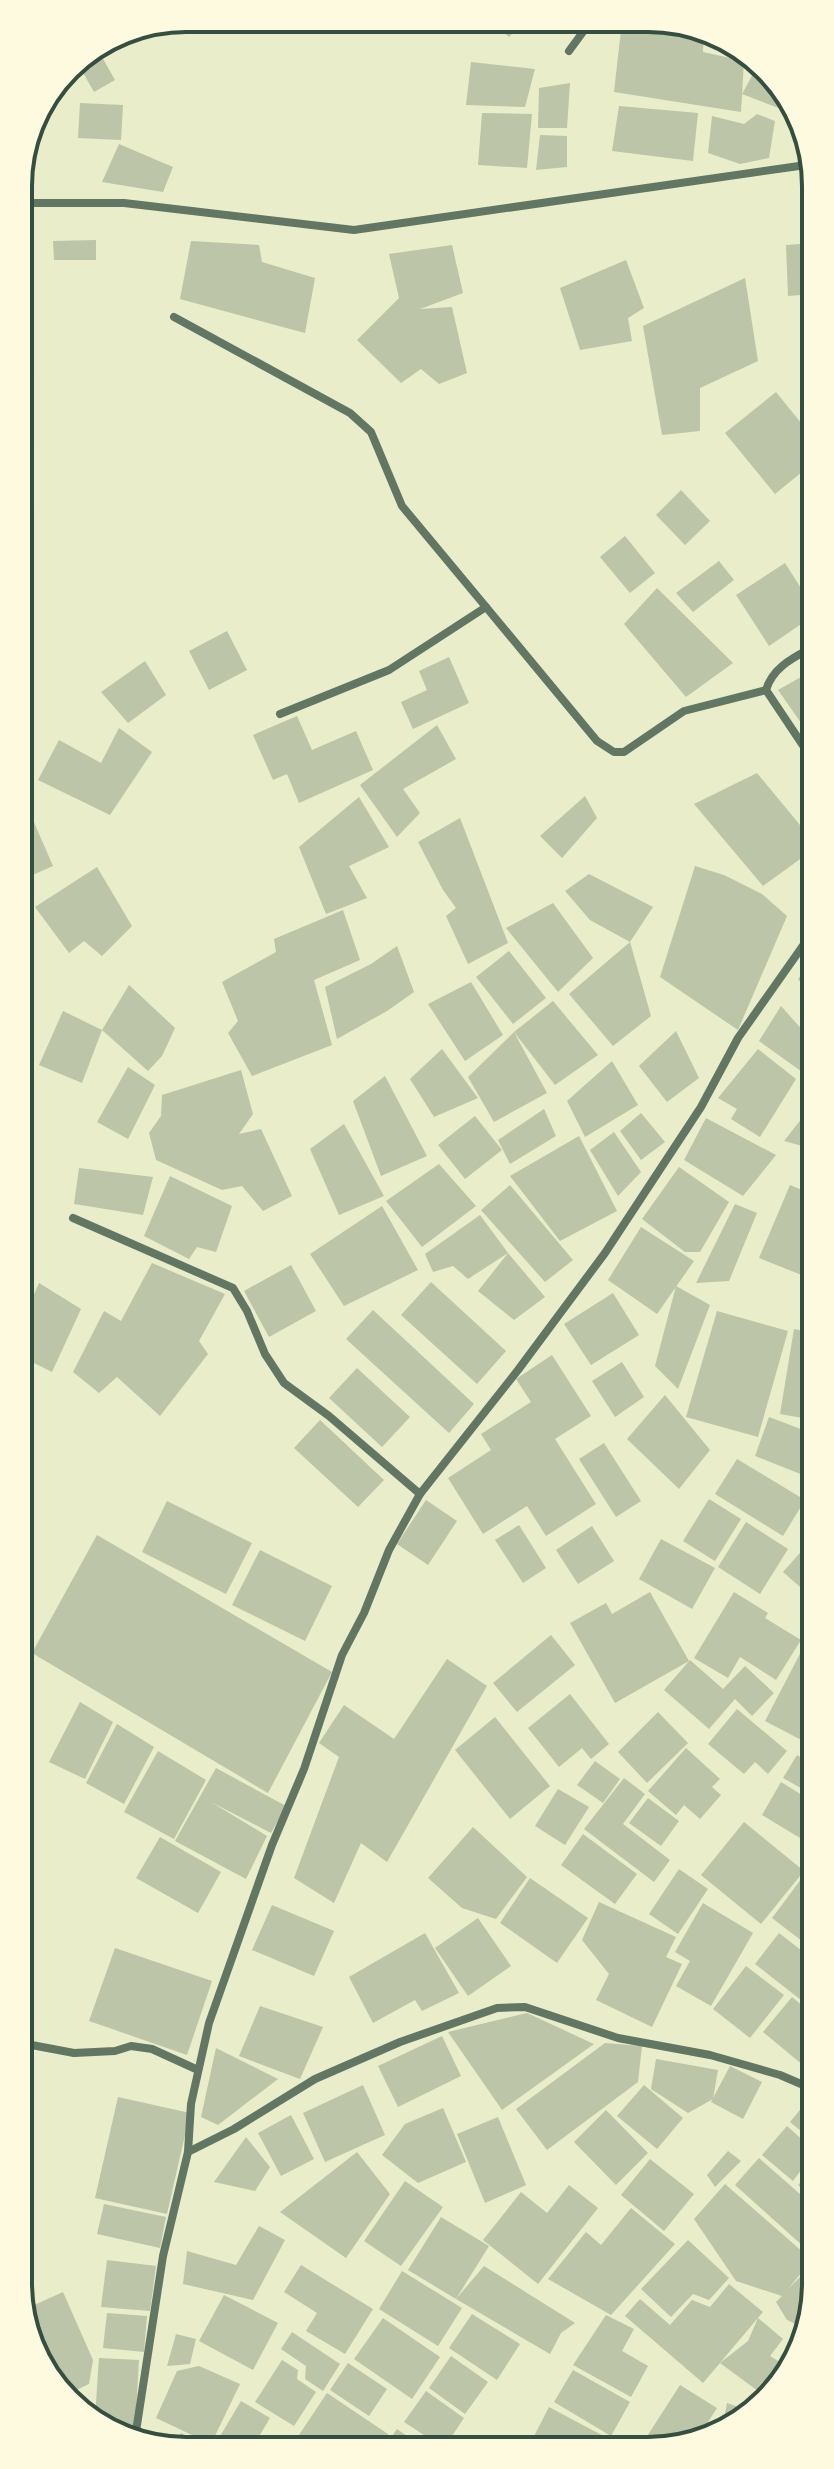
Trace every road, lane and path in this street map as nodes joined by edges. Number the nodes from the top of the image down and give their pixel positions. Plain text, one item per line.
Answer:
1 (583, 32) edge
2 (569, 51) dead end
3 (801, 166) edge
4 (32, 203) edge
5 (174, 317) dead end
6 (486, 607) junction
7 (802, 653) edge
8 (766, 690) junction
9 (280, 714) dead end
10 (802, 744) edge
11 (802, 947) edge
12 (73, 1218) dead end
13 (420, 1494) junction
14 (32, 2045) edge
15 (198, 2070) junction
16 (802, 2084) edge
17 (188, 2152) junction
18 (136, 2428) edge

1 - 2 street
3 - 4 street
5 - 6 street
6 - 8 street
6 - 9 street
7 - 8 street
8 - 10 street
11 - 13 street
12 - 13 street
13 - 15 street
14 - 15 street
15 - 17 street
16 - 17 street
17 - 18 street

